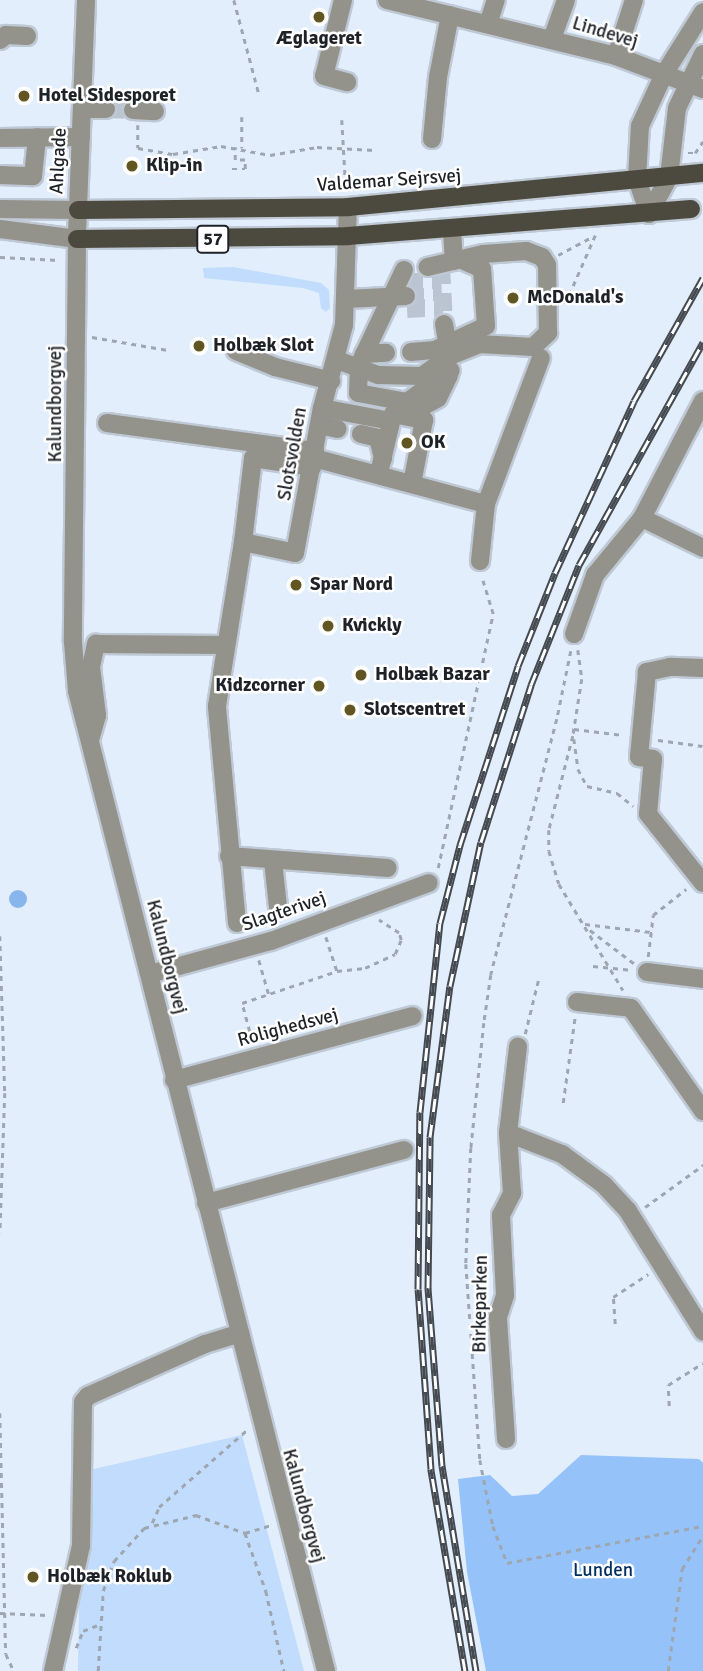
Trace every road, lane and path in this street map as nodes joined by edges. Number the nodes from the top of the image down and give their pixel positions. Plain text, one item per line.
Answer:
1 (86, 0) edge
2 (234, 0) edge
3 (343, 0) edge
4 (496, 0) edge
5 (566, 0) edge
6 (634, 0) edge
7 (399, 1) edge
8 (703, 12) edge
9 (450, 15) junction
10 (488, 24) junction
11 (27, 36) dead end
12 (552, 39) junction
13 (0, 40) edge
14 (703, 54) edge
15 (616, 56) junction
16 (664, 74) junction
17 (347, 82) dead end
18 (694, 87) edge
19 (260, 94) dead end
20 (82, 109) junction
21 (106, 110) tunnel mouth
22 (142, 110) dead end
23 (242, 117) dead end
24 (342, 120) dead end
25 (37, 137) junction
26 (81, 137) junction
27 (0, 138) edge
28 (432, 139) dead end
29 (235, 147) junction
30 (343, 147) junction
31 (242, 148) junction
32 (375, 150) dead end
33 (232, 169) dead end
34 (703, 173) edge
35 (0, 175) edge
36 (669, 177) junction
37 (637, 179) junction
38 (345, 189) dead end
39 (348, 207) junction
40 (0, 209) edge
41 (691, 209) dead end
42 (78, 210) junction
43 (649, 214) junction
44 (601, 227) dead end
45 (452, 228) junction
46 (0, 229) edge
47 (348, 236) junction
48 (594, 236) junction
49 (77, 239) junction
50 (0, 257) edge
51 (77, 258) junction
52 (539, 258) junction
53 (445, 264) junction
54 (347, 299) junction
55 (562, 315) dead end
56 (444, 324) tunnel mouth
57 (77, 335) junction
58 (168, 350) dead end
59 (236, 351) dead end
60 (411, 352) dead end
61 (386, 353) dead end
62 (452, 355) junction
63 (541, 358) dead end
64 (362, 359) junction
65 (337, 360) junction
66 (331, 381) junction
67 (703, 401) edge
68 (320, 416) junction
69 (391, 421) junction
70 (107, 423) dead end
71 (338, 429) dead end
72 (361, 434) dead end
73 (314, 458) junction
74 (381, 466) junction
75 (412, 484) junction
76 (486, 504) junction
77 (642, 518) junction
78 (243, 542) junction
79 (703, 548) edge
80 (480, 561) joint
81 (574, 634) joint
82 (226, 645) junction
83 (703, 667) edge
84 (574, 729) junction
85 (592, 731) dead end
86 (573, 736) junction
87 (89, 744) junction
88 (635, 808) dead end
89 (229, 856) junction
90 (273, 861) junction
91 (388, 868) dead end
92 (701, 881) edge
93 (429, 883) joint
94 (372, 904) junction
95 (278, 907) dead end
96 (237, 923) dead end
97 (320, 923) junction
98 (586, 926) junction
99 (651, 932) junction
100 (0, 936) edge
101 (255, 946) junction
102 (593, 965) dead end
103 (610, 967) junction
104 (337, 971) junction
105 (646, 972) junction
106 (150, 974) junction
107 (703, 979) edge
108 (537, 981) dead end
109 (269, 994) junction
110 (578, 1002) joint
111 (631, 1008) junction
112 (413, 1016) dead end
113 (521, 1043) joint
114 (257, 1058) junction
115 (174, 1080) junction
116 (563, 1103) dead end
117 (703, 1111) edge
118 (508, 1133) junction
119 (404, 1150) dead end
120 (703, 1165) edge
121 (206, 1203) junction
122 (631, 1217) junction
123 (0, 1233) edge
124 (662, 1265) junction
125 (615, 1324) dead end
126 (703, 1331) edge
127 (240, 1333) junction
128 (703, 1363) edge
129 (669, 1406) dead end
130 (0, 1413) edge
131 (258, 1419) junction
132 (506, 1439) dead end
133 (285, 1520) junction
134 (151, 1525) junction
135 (245, 1533) junction
136 (703, 1535) edge
137 (2, 1613) edge
138 (48, 1625) dead end
139 (99, 1625) junction
140 (72, 1657) dead end
141 (14, 1671) edge
142 (53, 1671) edge
143 (97, 1671) edge
144 (284, 1671) edge
145 (326, 1671) edge
146 (668, 1671) edge

1 - 20 street, Ahlgade
2 - 19 path
3 - 17 street
4 - 10 street
5 - 12 street
6 - 15 street
7 - 9 street, Lindevej
8 - 16 street
9 - 10 street, Lindevej
9 - 28 street
10 - 12 street, Lindevej
11 - 13 street
12 - 15 street, Lindevej
14 - 18 street
15 - 16 street, Lindevej
16 - 18 street, Lindevej
16 - 37 street
18 - 36 street
20 - 21 street
20 - 26 street, Ahlgade
22 - 29 path
23 - 31 path
24 - 30 path
25 - 26 street
25 - 27 street
25 - 35 street
26 - 42 street, Ahlgade
29 - 31 path
29 - 33 path
30 - 31 path
30 - 32 path
30 - 38 path
34 - 36 main road, Valdemar Sejrsvej / 57
36 - 37 main road, Valdemar Sejrsvej / 57
36 - 43 street
37 - 39 main road, Valdemar Sejrsvej / 57
37 - 43 street
39 - 42 main road, Valdemar Sejrsvej / 57
39 - 47 street, Slotsvolden
40 - 42 street
41 - 43 main road, 57
42 - 49 street, Ahlgade
43 - 45 main road, 57
44 - 48 path
45 - 47 main road, 57
45 - 53 street
46 - 49 street
47 - 49 main road, 57
47 - 54 street, Slotsvolden
48 - 52 path
48 - 55 path
49 - 51 street, Kalundborgvej
50 - 51 path
51 - 57 street, Kalundborgvej
52 - 53 street
52 - 62 street
53 - 62 street
54 - 64 street
54 - 65 street, Slotsvolden
56 - 62 street
57 - 58 path
57 - 87 street, Kalundborgvej
59 - 66 street
60 - 62 street
61 - 64 street
62 - 64 street
62 - 64 street
63 - 76 street
64 - 65 street
65 - 66 street, Slotsvolden
66 - 68 street, Slotsvolden
67 - 77 street
68 - 69 street
68 - 71 street
68 - 73 street, Slotsvolden
69 - 74 street
69 - 75 street
70 - 73 street
72 - 74 street
73 - 74 street
73 - 78 street
73 - 78 street, Slotsvolden
74 - 75 street
75 - 76 street
76 - 80 street
77 - 79 street
77 - 81 street
78 - 82 street
80 - 93 path
81 - 84 path
82 - 87 street
82 - 89 street
83 - 92 street
84 - 85 path
84 - 86 path
86 - 88 path
86 - 98 path
87 - 106 street, Kalundborgvej
89 - 90 street
89 - 96 street
90 - 91 street
90 - 95 street
92 - 99 path
93 - 94 street, Slagterivej
94 - 97 street, Slagterivej
94 - 104 path
97 - 101 street, Slagterivej
97 - 104 path
98 - 99 path
98 - 103 path
98 - 105 path
99 - 105 path
100 - 123 path
101 - 106 street, Slagterivej
101 - 109 path
102 - 103 path
103 - 105 path
103 - 111 path
104 - 109 path
105 - 107 street
106 - 115 street, Kalundborgvej
108 - 113 path
109 - 114 path
110 - 111 street
110 - 116 path
111 - 117 street
112 - 114 street, Rolighedsvej
113 - 118 street, Birkeparken
114 - 115 street, Rolighedsvej
115 - 121 street, Kalundborgvej
118 - 122 street
118 - 132 street, Birkeparken
119 - 121 street
120 - 122 path
121 - 127 street, Kalundborgvej
122 - 124 street
124 - 125 path
124 - 126 street
127 - 131 street, Kalundborgvej
127 - 142 street
128 - 129 path
130 - 137 path
131 - 133 street, Kalundborgvej
131 - 134 path
133 - 135 path
133 - 145 street, Kalundborgvej
134 - 135 path
134 - 139 path
135 - 144 path
136 - 146 path
137 - 138 path
137 - 141 path
139 - 140 path
139 - 143 path

